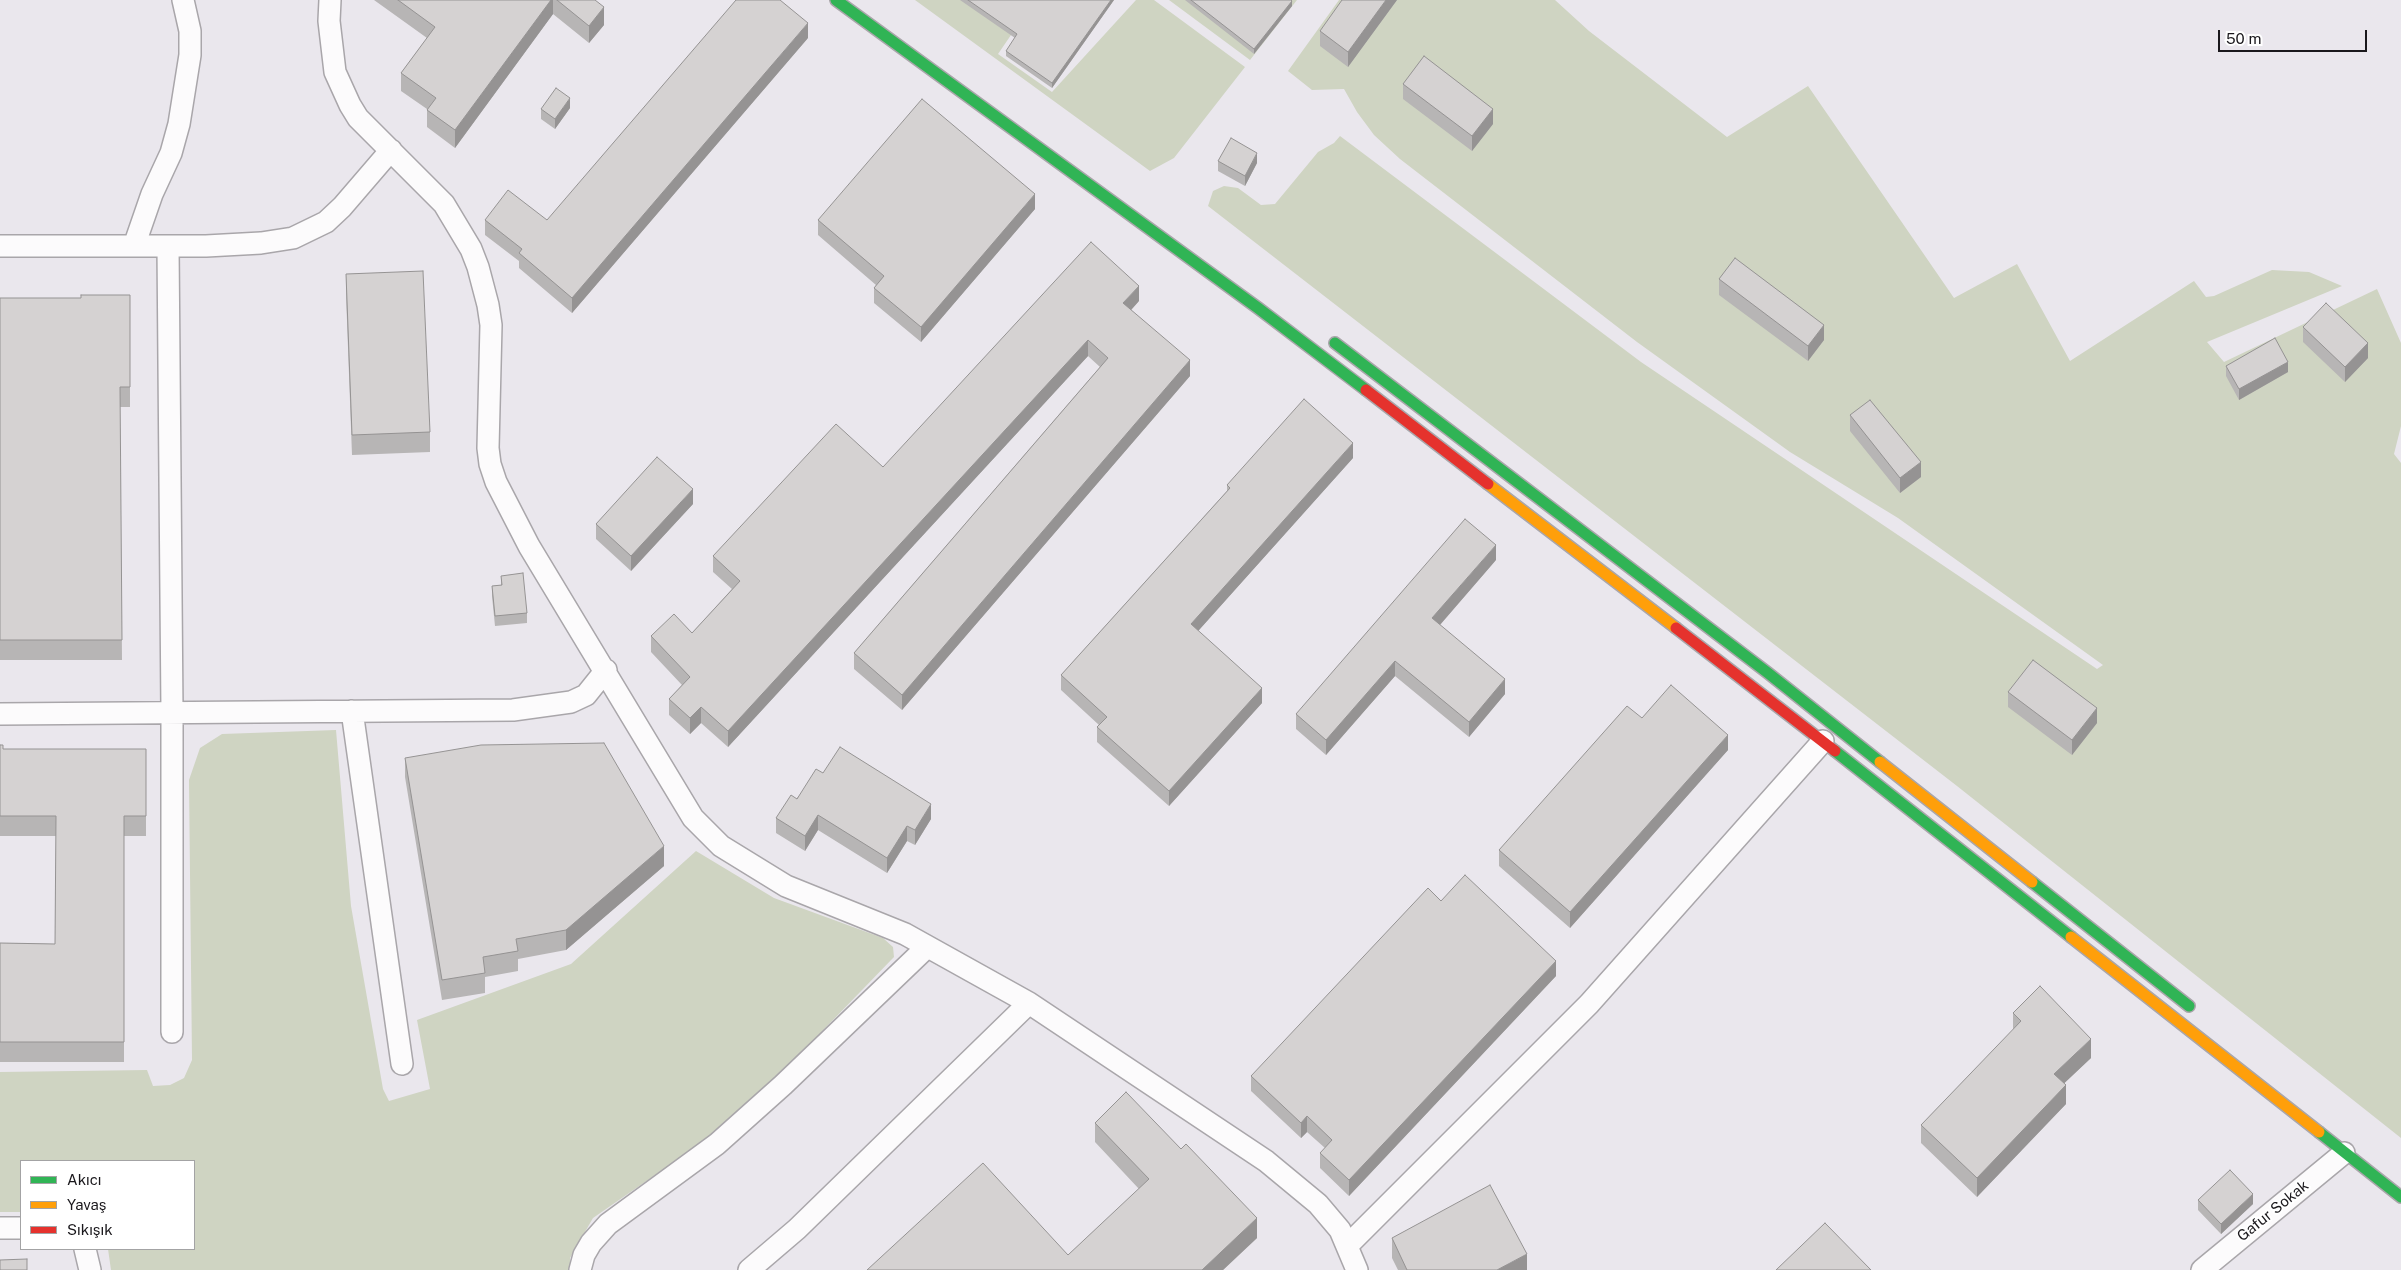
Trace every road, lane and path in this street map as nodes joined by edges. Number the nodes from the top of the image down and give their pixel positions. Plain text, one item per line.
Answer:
1 (183, 0) edge
2 (330, 0) edge
3 (836, 0) edge
4 (391, 150) junction
5 (0, 246) edge
6 (134, 246) junction
7 (168, 246) junction
8 (1323, 334) dead end
9 (606, 670) junction
10 (352, 711) junction
11 (172, 712) junction
12 (0, 714) edge
13 (1823, 741) junction
14 (927, 947) junction
15 (1029, 1004) junction
16 (2197, 1012) dead end
17 (172, 1032) dead end
18 (402, 1064) dead end
19 (2344, 1153) junction
20 (2401, 1197) edge
21 (0, 1228) edge
22 (20, 1228) edge
23 (1347, 1246) junction
24 (85, 1250) edge
25 (90, 1270) edge
26 (580, 1270) edge
27 (749, 1270) edge
28 (1357, 1270) edge
29 (2202, 1270) edge

1 - 6 street
2 - 4 street
3 - 13 main road
4 - 7 street
4 - 9 street
5 - 6 street
6 - 7 street
7 - 11 street
8 - 16 main road
9 - 10 street
9 - 14 street
10 - 11 street
10 - 18 street
11 - 12 street
11 - 17 street
13 - 19 main road
13 - 23 street
14 - 15 street
14 - 26 street
15 - 23 street
15 - 27 street
19 - 20 main road
19 - 29 street, Gafur Sokak
21 - 22 street
23 - 28 street
24 - 25 street

